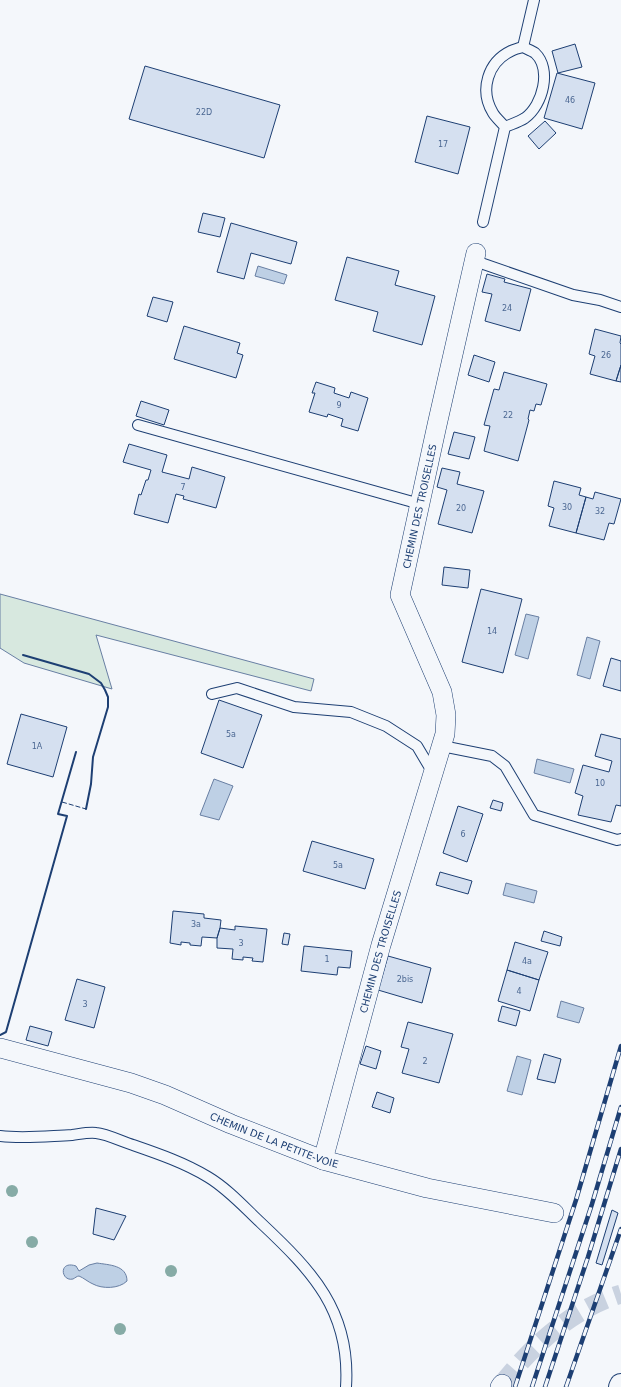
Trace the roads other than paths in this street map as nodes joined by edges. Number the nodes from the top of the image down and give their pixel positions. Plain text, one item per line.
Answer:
1 (534, 0) edge
2 (523, 47) junction
3 (505, 127) junction
4 (483, 222) dead end
5 (475, 257) joint
6 (621, 307) edge
7 (138, 425) dead end
8 (420, 504) junction
9 (212, 694) dead end
10 (442, 746) junction
11 (433, 773) junction
12 (621, 839) edge
13 (0, 1048) edge
14 (0, 1136) edge
15 (323, 1160) junction
16 (554, 1212) dead end
17 (346, 1387) edge

1 - 2 lane
2 - 3 lane
2 - 3 lane
3 - 4 lane
5 - 6 lane, CHEMIN DES TROISELLES
5 - 8 street, CHEMIN DES TROISELLES
7 - 8 lane
8 - 10 street, CHEMIN DES TROISELLES
9 - 11 lane
10 - 11 street, CHEMIN DES TROISELLES
10 - 12 lane
11 - 15 street, CHEMIN DES TROISELLES
13 - 15 street, CHEMIN DE LA PETITE-VOIE
14 - 17 lane
15 - 16 street, CHEMIN DE LA PETITE-VOIE

